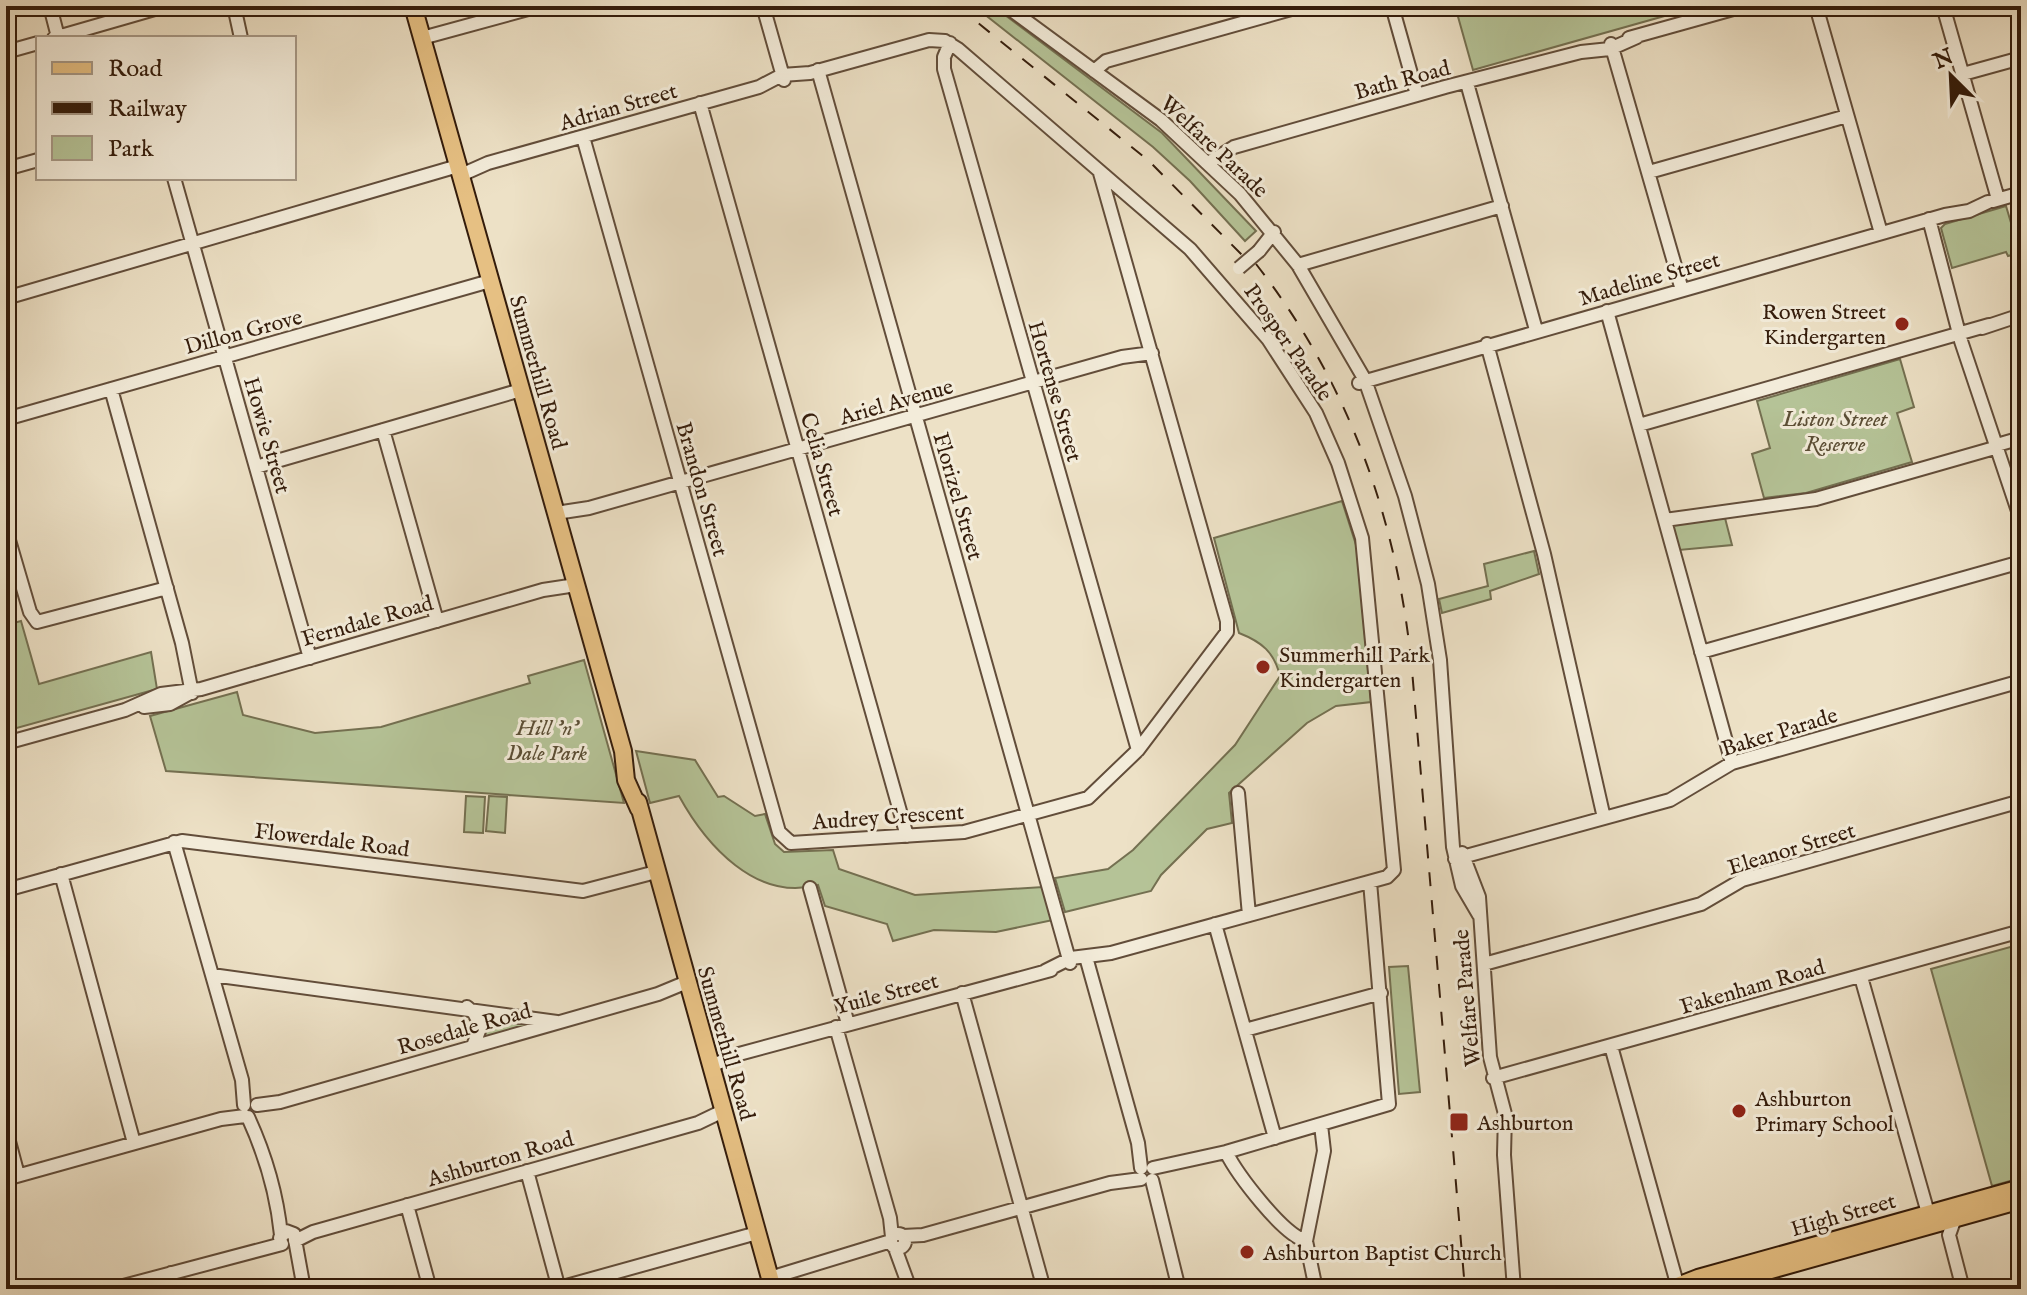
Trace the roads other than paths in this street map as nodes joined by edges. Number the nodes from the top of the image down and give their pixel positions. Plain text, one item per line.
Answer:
1 (50, 6) edge
2 (165, 6) edge
3 (413, 6) edge
4 (539, 6) edge
5 (763, 6) edge
6 (1006, 6) edge
7 (1302, 6) edge
8 (1392, 6) edge
9 (1744, 6) edge
10 (1816, 6) edge
11 (1943, 6) edge
12 (234, 10) edge
13 (56, 36) edge
14 (60, 36) edge
15 (240, 36) edge
16 (422, 38) junction
17 (950, 43) junction
18 (36, 44) edge
19 (1612, 47) junction
20 (6, 52) edge
21 (2021, 58) edge
22 (1094, 71) junction
23 (814, 72) junction
24 (1963, 74) junction
25 (783, 78) junction
26 (1467, 83) junction
27 (1417, 95) junction
28 (700, 103) junction
29 (1847, 116) junction
30 (583, 137) junction
31 (1205, 160) junction
32 (36, 161) edge
33 (6, 169) edge
34 (459, 169) junction
35 (1649, 172) junction
36 (1100, 173) junction
37 (175, 180) edge
38 (2021, 193) edge
39 (1128, 196) junction
40 (1993, 201) junction
41 (1502, 206) junction
42 (1111, 209) junction
43 (1929, 219) junction
44 (1881, 233) junction
45 (1277, 236) junction
46 (193, 243) junction
47 (1298, 265) junction
48 (490, 281) junction
49 (1221, 282) junction
50 (1682, 290) junction
51 (6, 298) edge
52 (1607, 311) junction
53 (2021, 315) edge
54 (1536, 330) junction
55 (1961, 332) junction
56 (1487, 344) junction
57 (1151, 349) junction
58 (224, 357) junction
59 (1362, 382) junction
60 (1033, 383) junction
61 (111, 389) junction
62 (521, 390) junction
63 (915, 416) junction
64 (6, 419) edge
65 (1639, 425) junction
66 (383, 430) junction
67 (2021, 438) edge
68 (1997, 446) junction
69 (798, 449) junction
70 (256, 467) junction
71 (680, 482) junction
72 (557, 517) junction
73 (1665, 520) junction
74 (2021, 520) edge
75 (6, 530) edge
76 (10, 561) edge
77 (2021, 562) edge
78 (575, 580) junction
79 (167, 588) junction
80 (437, 621) junction
81 (1701, 652) junction
82 (310, 658) junction
83 (2021, 681) edge
84 (195, 690) junction
85 (6, 743) edge
86 (1138, 750) junction
87 (1732, 763) junction
88 (1238, 793) dead end
89 (2021, 801) edge
90 (1028, 815) junction
91 (1604, 818) junction
92 (907, 836) junction
93 (174, 842) junction
94 (794, 843) joint
95 (1485, 851) junction
96 (1459, 858) junction
97 (656, 872) junction
98 (61, 874) junction
99 (1391, 875) joint
100 (1370, 882) junction
101 (810, 888) dead end
102 (1478, 889) junction
103 (6, 890) edge
104 (1249, 915) junction
105 (1479, 915) junction
106 (1215, 924) junction
107 (2021, 931) edge
108 (1069, 960) junction
109 (1087, 960) junction
110 (1484, 964) junction
111 (212, 975) junction
112 (1861, 977) junction
113 (688, 986) junction
114 (962, 993) junction
115 (1381, 993) junction
116 (467, 1007) junction
117 (558, 1022) junction
118 (842, 1026) junction
119 (1245, 1030) junction
120 (473, 1046) junction
121 (1611, 1046) junction
122 (709, 1062) junction
123 (1493, 1078) junction
124 (250, 1110) junction
125 (724, 1115) junction
126 (1326, 1124) junction
127 (6, 1130) edge
128 (1275, 1138) junction
129 (134, 1143) junction
130 (1222, 1153) junction
131 (527, 1171) junction
132 (1147, 1174) junction
133 (12, 1177) edge
134 (2021, 1188) edge
135 (2021, 1200) edge
136 (407, 1205) junction
137 (1022, 1208) junction
138 (1928, 1213) junction
139 (1955, 1218) junction
140 (757, 1233) junction
141 (287, 1239) junction
142 (1306, 1241) junction
143 (897, 1242) junction
144 (171, 1273) junction
145 (1746, 1277) edge
146 (771, 1283) edge
147 (1515, 1285) edge
148 (1678, 1288) edge
149 (112, 1289) edge
150 (176, 1289) edge
151 (304, 1289) edge
152 (430, 1289) edge
153 (559, 1289) edge
154 (910, 1289) edge
155 (1044, 1289) edge
156 (1179, 1289) edge
157 (1316, 1289) edge
158 (1703, 1289) edge
159 (1963, 1289) edge

1 - 13 street
2 - 14 street
3 - 16 main road, Summerhill Road
4 - 16 street
5 - 25 street
6 - 22 street, Welfare Parade
7 - 22 street
8 - 27 street
9 - 19 street, Bath Road
10 - 29 street
11 - 24 street
12 - 15 street
16 - 34 main road, Summerhill Road
17 - 23 street, Adrian Street
17 - 36 street, Prosper Parade
17 - 60 street, Hortense Street
18 - 20 street
19 - 26 street, Bath Road
19 - 35 street
21 - 24 street
22 - 31 street, Welfare Parade
23 - 25 street, Adrian Street
23 - 63 street, Florizel Street
24 - 40 street
25 - 28 street, Adrian Street
26 - 27 street, Bath Road
26 - 41 street
27 - 31 street, Bath Road
28 - 30 street, Adrian Street
28 - 69 street, Celia Street
29 - 35 street
29 - 44 street
30 - 34 street, Adrian Street
30 - 71 street, Brandon Street
31 - 45 street, Welfare Parade
32 - 33 street
34 - 46 street, Adrian Street
34 - 48 main road, Summerhill Road
35 - 50 street
36 - 39 street, Prosper Parade
36 - 42 street
37 - 46 street, Howie Street
38 - 40 street, Madeline Street
39 - 42 street
39 - 49 street, Prosper Parade
40 - 43 street, Madeline Street
41 - 47 street
41 - 54 street
42 - 57 street
43 - 44 street, Madeline Street
43 - 55 street
44 - 50 street, Madeline Street
45 - 47 street, Welfare Parade
45 - 49 street, bridge
46 - 51 street, Adrian Street
46 - 58 street, Howie Street
47 - 59 street, Welfare Parade
48 - 58 street, Dillon Grove
48 - 62 main road, Summerhill Road
49 - 99 street, Prosper Parade
50 - 52 street, Madeline Street
52 - 54 street, Madeline Street
52 - 65 street
53 - 55 street
54 - 56 street, Madeline Street
55 - 65 street
55 - 68 street
56 - 59 street, Madeline Street
56 - 91 street
57 - 60 street, Ariel Avenue
57 - 86 street, Audrey Crescent
58 - 61 street, Dillon Grove
58 - 70 street, Howie Street
59 - 96 street, Welfare Parade
60 - 63 street, Ariel Avenue
60 - 86 street, Hortense Street
61 - 64 street, Dillon Grove
61 - 79 street
62 - 66 street
62 - 72 main road, Summerhill Road
63 - 69 street, Ariel Avenue
63 - 90 street, Florizel Street
65 - 73 street
66 - 70 street
66 - 80 street
67 - 68 street
68 - 73 street
68 - 74 street
69 - 71 street, Ariel Avenue
69 - 92 street, Celia Street
70 - 82 street, Howie Street
71 - 72 street, Ariel Avenue
71 - 94 street, Brandon Street
72 - 78 main road, Summerhill Road
73 - 81 street
75 - 76 street
76 - 79 street
77 - 81 street
78 - 80 street, Ferndale Road
78 - 97 main road, Summerhill Road
79 - 84 street
80 - 82 street, Ferndale Road
81 - 87 street
82 - 84 street, Ferndale Road
83 - 87 street, Baker Parade
84 - 85 street, Ferndale Road
86 - 90 street, Audrey Crescent
87 - 91 street, Baker Parade
88 - 104 street
89 - 110 street, Eleanor Street
90 - 92 street, Audrey Crescent
90 - 108 street, Florizel Street
91 - 95 street, Baker Parade
92 - 94 street, Audrey Crescent
93 - 97 street, Flowerdale Road
93 - 98 street, Flowerdale Road
93 - 111 street
95 - 96 street, Baker Parade
95 - 102 street
96 - 102 street, Welfare Parade
96 - 105 street, Welfare Parade
97 - 113 main road, Summerhill Road
98 - 103 street, Flowerdale Road
98 - 129 street
99 - 100 street, Yuile Street
100 - 104 street, Yuile Street
100 - 115 street
101 - 118 street
102 - 105 street, Welfare Parade
104 - 106 street, Yuile Street
105 - 110 street, Welfare Parade
106 - 109 street, Yuile Street
106 - 119 street
107 - 112 street, Fakenham Road
108 - 109 street, Yuile Street
108 - 114 street, Yuile Street
109 - 132 street
110 - 123 street, Welfare Parade
111 - 116 street
111 - 124 street
112 - 121 street, Fakenham Road
112 - 138 street
113 - 117 street, Rosedale Road
113 - 122 main road, Summerhill Road
114 - 118 street, Yuile Street
114 - 137 street
115 - 119 street
115 - 126 street
116 - 117 street
116 - 120 street
117 - 120 street, Rosedale Road
118 - 122 street, Yuile Street
118 - 143 street
119 - 128 street
120 - 124 street, Rosedale Road
121 - 123 street, Fakenham Road
121 - 148 street
122 - 125 main road, Summerhill Road
123 - 147 street, Welfare Parade
124 - 129 street, Rosedale Road
124 - 141 street
125 - 131 street, Ashburton Road
125 - 140 main road, Summerhill Road
126 - 128 street
126 - 142 street
127 - 133 street
128 - 130 street
129 - 133 street, Rosedale Road
130 - 132 street
130 - 142 street
131 - 136 street, Ashburton Road
131 - 153 street
132 - 137 street
132 - 156 street
134 - 138 main road, High Street
135 - 139 main road, High Street
136 - 141 street, Ashburton Road
136 - 152 street
137 - 143 street
137 - 155 street
138 - 145 main road, High Street
139 - 145 main road, High Street
139 - 159 street
140 - 146 main road, Summerhill Road
140 - 153 street
141 - 144 street, Ashburton Road
141 - 151 street
142 - 157 street
143 - 146 street
143 - 154 street
144 - 149 street, Ashburton Road
144 - 150 street
145 - 148 main road, High Street
145 - 158 main road, High Street

